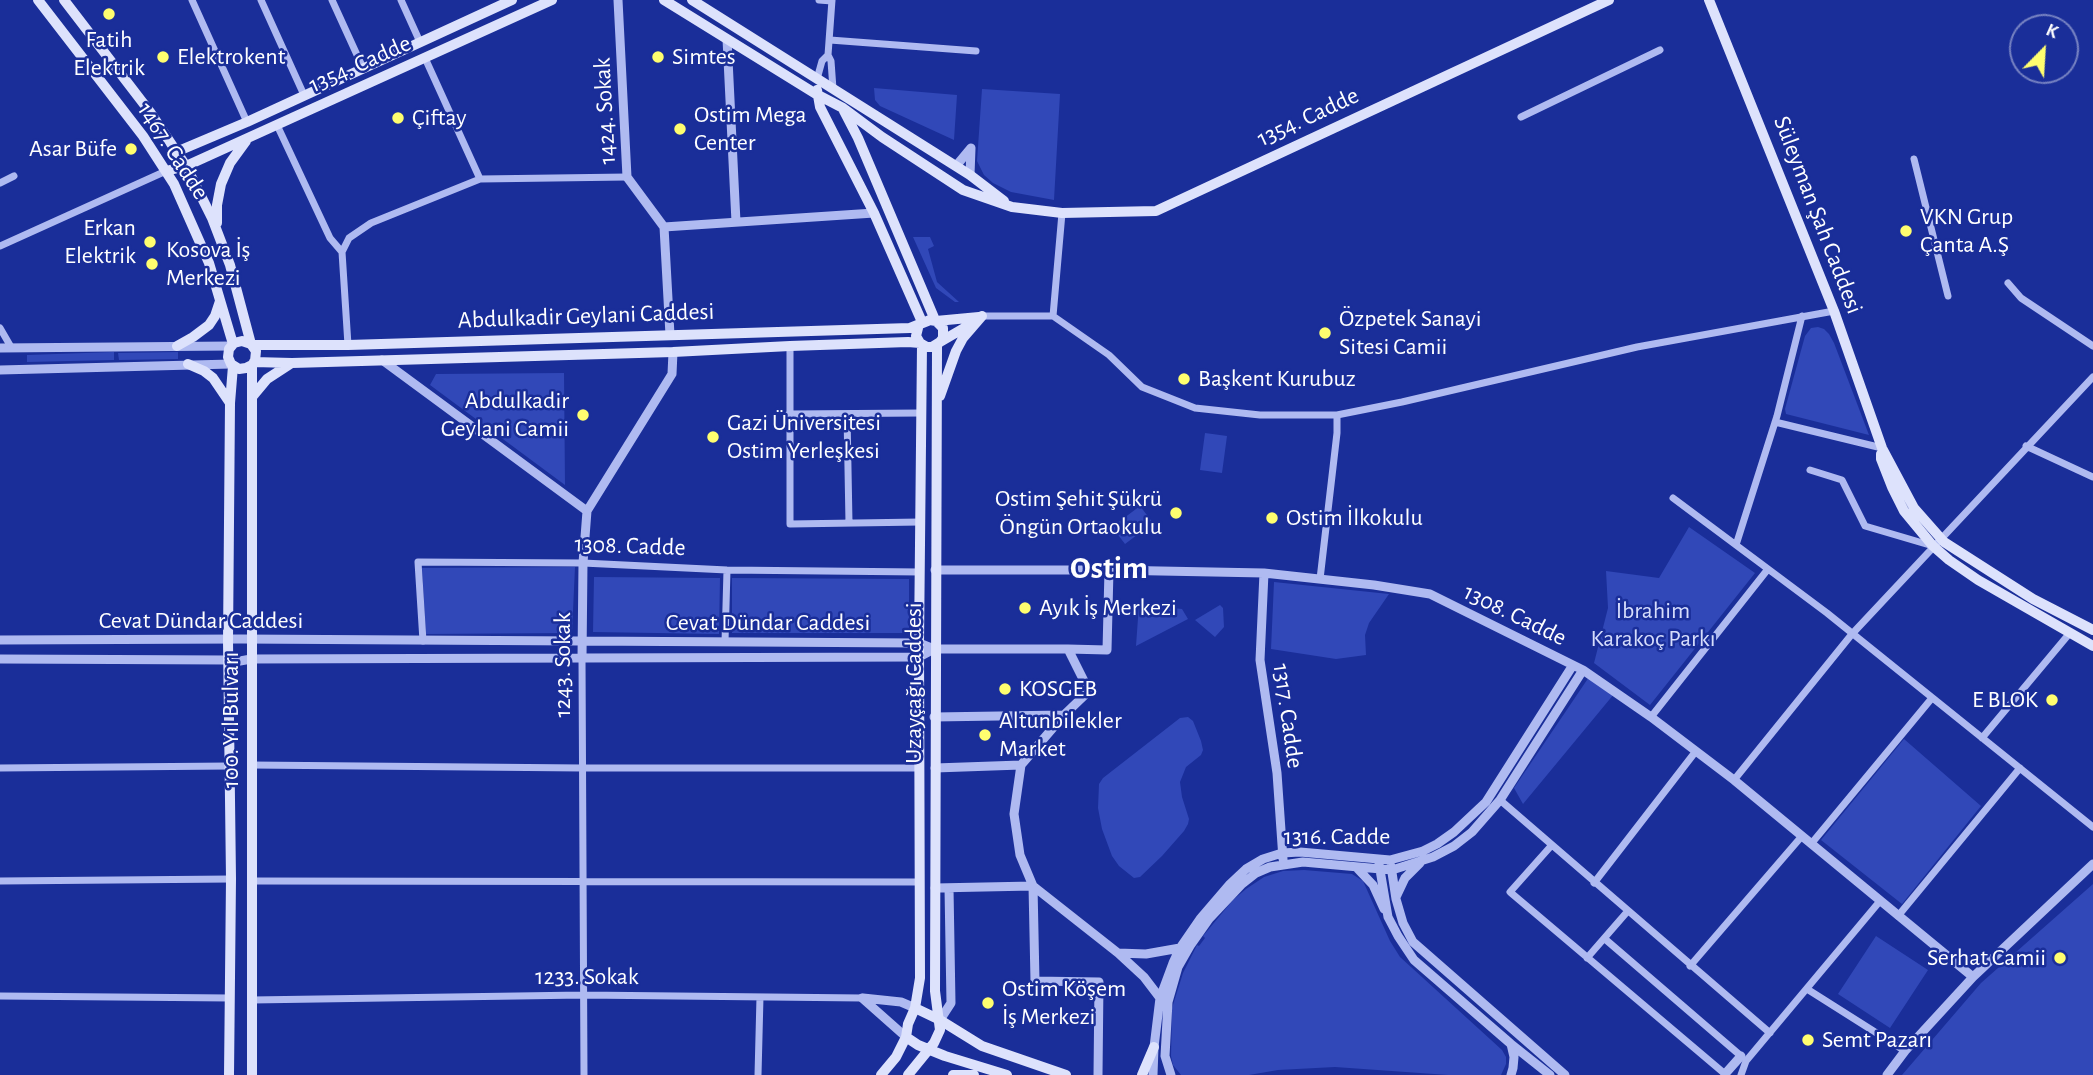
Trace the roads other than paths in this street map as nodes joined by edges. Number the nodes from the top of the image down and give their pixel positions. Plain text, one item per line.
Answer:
1 (38, 0) edge
2 (64, 0) edge
3 (192, 0) edge
4 (261, 0) edge
5 (332, 0) edge
6 (401, 0) edge
7 (552, 0) edge
8 (664, 0) edge
9 (692, 0) edge
10 (819, 0) edge
11 (832, 0) edge
12 (1609, 0) edge
13 (1709, 0) edge
14 (505, 1) edge
15 (619, 1) edge
16 (727, 39) junction
17 (830, 40) junction
18 (420, 42) junction
19 (1660, 50) dead end
20 (976, 51) dead end
21 (828, 55) junction
22 (425, 58) junction
23 (363, 68) junction
24 (817, 79) junction
25 (833, 89) junction
26 (816, 94) junction
27 (304, 95) junction
28 (843, 108) junction
29 (1521, 117) dead end
30 (247, 122) junction
31 (277, 125) junction
32 (250, 137) junction
33 (882, 137) junction
34 (176, 152) junction
35 (865, 155) junction
36 (1914, 159) dead end
37 (186, 166) junction
38 (956, 166) junction
39 (166, 171) junction
40 (970, 175) junction
41 (14, 176) dead end
42 (627, 177) junction
43 (480, 178) junction
44 (948, 181) junction
45 (0, 183) edge
46 (963, 190) junction
47 (1012, 207) junction
48 (874, 213) junction
49 (1062, 214) junction
50 (736, 222) junction
51 (664, 227) junction
52 (216, 229) junction
53 (0, 246) edge
54 (342, 251) junction
55 (2008, 283) dead end
56 (1948, 296) dead end
57 (220, 301) junction
58 (1834, 311) junction
59 (982, 316) junction
60 (1053, 316) junction
61 (1802, 316) junction
62 (936, 321) junction
63 (921, 323) junction
64 (0, 328) edge
65 (670, 335) junction
66 (251, 344) junction
67 (921, 344) junction
68 (939, 344) junction
69 (232, 345) junction
70 (348, 345) junction
71 (177, 346) junction
72 (789, 346) junction
73 (2093, 346) edge
74 (11, 347) junction
75 (0, 348) edge
76 (673, 352) junction
77 (382, 360) junction
78 (349, 361) junction
79 (292, 363) junction
80 (253, 364) junction
81 (188, 365) junction
82 (232, 365) junction
83 (0, 370) edge
84 (2093, 377) edge
85 (252, 397) junction
86 (230, 402) junction
87 (936, 410) junction
88 (921, 413) junction
89 (789, 414) junction
90 (847, 414) junction
91 (1337, 415) junction
92 (1775, 422) junction
93 (2026, 446) junction
94 (1882, 448) junction
95 (1810, 470) dead end
96 (2093, 477) edge
97 (1673, 498) dead end
98 (587, 511) junction
99 (920, 522) junction
100 (849, 523) junction
101 (1937, 542) junction
102 (1736, 545) junction
103 (583, 563) junction
104 (1768, 569) junction
105 (727, 570) junction
106 (935, 570) junction
107 (1109, 570) junction
108 (920, 572) junction
109 (1264, 573) junction
110 (1320, 579) junction
111 (2091, 626) edge
112 (1852, 634) junction
113 (2070, 634) junction
114 (0, 640) edge
115 (228, 641) junction
116 (251, 641) junction
117 (423, 641) junction
118 (583, 642) junction
119 (725, 642) junction
120 (919, 643) junction
121 (2093, 646) edge
122 (934, 649) junction
123 (1068, 649) junction
124 (919, 657) junction
125 (582, 658) junction
126 (0, 659) edge
127 (251, 659) junction
128 (228, 660) junction
129 (1573, 665) junction
130 (1583, 670) junction
131 (1932, 698) junction
132 (1064, 715) junction
133 (934, 717) junction
134 (1651, 717) junction
135 (1982, 738) junction
136 (1696, 751) junction
137 (251, 765) junction
138 (1021, 765) junction
139 (229, 766) junction
140 (0, 768) edge
141 (582, 768) junction
142 (920, 768) junction
143 (935, 768) junction
144 (2020, 768) junction
145 (1734, 780) junction
146 (1500, 800) junction
147 (2093, 827) edge
148 (1802, 836) junction
149 (1811, 844) junction
150 (1551, 846) junction
151 (1282, 853) junction
152 (1378, 859) junction
153 (1390, 859) junction
154 (1423, 860) junction
155 (1284, 864) junction
156 (2093, 864) edge
157 (1356, 867) junction
158 (1381, 869) junction
159 (1392, 870) junction
160 (231, 879) junction
161 (0, 881) edge
162 (252, 881) junction
163 (582, 882) junction
164 (920, 882) junction
165 (1594, 883) junction
166 (1033, 886) junction
167 (935, 888) junction
168 (949, 888) junction
169 (1396, 899) junction
170 (1880, 901) junction
171 (1627, 912) junction
172 (1898, 916) junction
173 (1388, 917) junction
174 (1605, 939) junction
175 (1180, 948) junction
176 (1118, 953) junction
177 (1587, 958) junction
178 (1690, 965) junction
179 (1973, 977) junction
180 (1807, 989) junction
181 (583, 995) junction
182 (0, 996) edge
183 (760, 997) junction
184 (230, 998) junction
185 (862, 998) junction
186 (1160, 998) junction
187 (252, 1000) junction
188 (915, 1008) junction
189 (940, 1020) junction
190 (1770, 1033) junction
191 (906, 1037) junction
192 (1511, 1044) junction
193 (1154, 1047) junction
194 (929, 1049) junction
195 (1905, 1051) junction
196 (1741, 1056) joint
197 (1725, 1074) edge
198 (229, 1075) edge
199 (252, 1075) edge
200 (584, 1075) edge
201 (758, 1075) edge
202 (881, 1075) edge
203 (908, 1075) edge
204 (953, 1075) edge
205 (974, 1075) edge
206 (1007, 1075) edge
207 (1066, 1075) edge
208 (1098, 1075) edge
209 (1142, 1075) edge
210 (1153, 1075) edge
211 (1171, 1075) edge
212 (1511, 1075) edge
213 (1550, 1075) edge
214 (1565, 1075) edge
215 (1741, 1075) edge
216 (1887, 1075) edge

1 - 39 main road, 1467. Cadde
2 - 34 main road, 1467. Cadde
3 - 30 street
4 - 27 street
5 - 23 street
6 - 18 street
7 - 22 main road, 1354. Cadde
8 - 16 main road, 1354. Cadde
9 - 24 main road, 1354. Cadde
10 - 11 street
11 - 17 street
12 - 49 main road, 1354. Cadde
13 - 58 main road, Süleyman Şah Caddesi
14 - 18 main road, 1354. Cadde
15 - 42 street, 1424. Sokak
16 - 26 main road, 1354. Cadde
16 - 50 street
17 - 20 street
17 - 21 street
18 - 23 main road, 1354. Cadde
19 - 29 street
21 - 24 street
21 - 25 street
22 - 31 main road, 1354. Cadde
22 - 43 street
23 - 27 main road, 1354. Cadde
24 - 25 main road, 1354. Cadde
24 - 26 main road
25 - 28 main road
25 - 38 main road, 1354. Cadde
26 - 28 main road, 1354. Cadde
26 - 48 main road
27 - 30 main road, 1354. Cadde
28 - 33 main road, 1354. Cadde
28 - 35 main road
30 - 34 main road, 1354. Cadde
31 - 32 main road, 1354. Cadde
31 - 54 street
32 - 37 main road, 1354. Cadde
32 - 52 main road
33 - 35 main road
33 - 44 main road, 1354. Cadde
34 - 37 main road, 1467. Cadde
34 - 39 main road
35 - 62 main road
36 - 56 street
37 - 39 main road, 1354. Cadde
37 - 52 main road, 1467. Cadde
38 - 40 main road, 1354. Cadde
38 - 40 street
38 - 44 main road
39 - 53 street
39 - 57 main road, 1467. Cadde
40 - 46 main road
40 - 47 main road, 1354. Cadde
41 - 45 street
42 - 43 street
42 - 51 street, 1424. Sokak
43 - 54 street
44 - 46 main road, 1354. Cadde
46 - 47 main road, 1354. Cadde
47 - 49 main road, 1354. Cadde
48 - 50 street
48 - 63 main road
49 - 60 street
50 - 51 street
51 - 65 street
52 - 66 main road, 1467. Cadde
54 - 70 street
55 - 73 street
57 - 69 main road, 1467. Cadde
57 - 71 main road
58 - 61 street
58 - 94 main road, Süleyman Şah Caddesi
59 - 60 street
59 - 62 main road
59 - 68 main road
59 - 87 main road
60 - 91 street
61 - 91 street
61 - 92 street
62 - 63 main road
62 - 68 main road
63 - 65 main road, Abdulkadir Geylani Caddesi
63 - 67 main road
64 - 74 street
65 - 70 main road, Abdulkadir Geylani Caddesi
65 - 76 main road
66 - 69 main road
66 - 70 main road, Abdulkadir Geylani Caddesi
66 - 80 main road
67 - 68 main road
67 - 72 main road, Abdulkadir Geylani Caddesi
67 - 88 main road, Uzayçağı Caddesi
68 - 87 main road, Uzayçağı Caddesi
69 - 71 street
69 - 82 main road
70 - 78 main road
71 - 74 street
72 - 76 main road, Abdulkadir Geylani Caddesi
72 - 89 street
74 - 75 street
76 - 77 main road, Abdulkadir Geylani Caddesi
76 - 98 street
77 - 78 main road, Abdulkadir Geylani Caddesi
77 - 98 street
78 - 79 main road, Abdulkadir Geylani Caddesi
79 - 80 main road, Abdulkadir Geylani Caddesi
79 - 85 main road
80 - 82 main road
80 - 85 main road, 100. Yıl Bulvarı
81 - 82 street
81 - 83 street
81 - 86 main road
82 - 86 main road, 100. Yıl Bulvarı
84 - 93 street
85 - 116 main road, 100. Yıl Bulvarı
86 - 115 main road, 100. Yıl Bulvarı
87 - 106 main road, Uzayçağı Caddesi
88 - 90 street
88 - 99 main road, Uzayçağı Caddesi
89 - 90 street
89 - 100 street
90 - 100 street
91 - 110 street
92 - 94 street
92 - 102 street
93 - 96 street
93 - 101 street
94 - 101 main road, Süleyman Şah Caddesi
95 - 101 street
97 - 102 street
98 - 103 street, 1243. Sokak
99 - 100 street
99 - 108 main road, Uzayçağı Caddesi
101 - 111 main road, Süleyman Şah Caddesi
101 - 112 street
101 - 113 main road, Süleyman Şah Caddesi
102 - 104 street
103 - 105 street, 1308. Cadde
103 - 117 street, 1308. Cadde
103 - 118 street, 1243. Sokak
104 - 112 street
104 - 134 street
105 - 108 street, 1308. Cadde
105 - 119 street
106 - 107 street, 1308. Cadde
106 - 122 main road, Uzayçağı Caddesi
107 - 109 street, 1308. Cadde
107 - 123 street
108 - 120 main road, Uzayçağı Caddesi
109 - 110 street, 1308. Cadde
109 - 151 street, 1317. Cadde
110 - 129 street, 1308. Cadde
112 - 131 street
112 - 145 street
113 - 121 main road, Süleyman Şah Caddesi
113 - 135 street
114 - 115 street, Cevat Dündar Caddesi
115 - 116 street, Cevat Dündar Caddesi
115 - 128 main road, 100. Yıl Bulvarı
116 - 117 street, Cevat Dündar Caddesi
116 - 127 main road, 100. Yıl Bulvarı
117 - 118 street, Cevat Dündar Caddesi
118 - 119 street, Cevat Dündar Caddesi
118 - 125 street, 1243. Sokak
119 - 120 street, Cevat Dündar Caddesi
120 - 122 street, Cevat Dündar Caddesi
120 - 124 main road, Uzayçağı Caddesi
122 - 123 street
122 - 124 street, Cevat Dündar Caddesi
122 - 133 main road, Uzayçağı Caddesi
123 - 132 street
124 - 125 street, Cevat Dündar Caddesi
124 - 142 main road, Uzayçağı Caddesi
125 - 127 street, Cevat Dündar Caddesi
125 - 141 street, 1243. Sokak
126 - 128 street, Cevat Dündar Caddesi
127 - 128 street, Cevat Dündar Caddesi
127 - 137 main road, 100. Yıl Bulvarı
128 - 139 main road, 100. Yıl Bulvarı
129 - 130 street, 1308. Cadde
129 - 153 street, 1316. Cadde
130 - 134 street, 1308. Cadde
130 - 146 street, 1316. Cadde
131 - 135 street
131 - 149 street
132 - 133 street
132 - 138 street
133 - 143 main road, Uzayçağı Caddesi
134 - 136 street, 1308. Cadde
135 - 144 street
136 - 145 street, 1308. Cadde
136 - 165 street
137 - 141 street
137 - 162 main road, 100. Yıl Bulvarı
138 - 143 street
138 - 166 street
139 - 140 street
139 - 160 main road, 100. Yıl Bulvarı
141 - 142 street
141 - 163 street, 1243. Sokak
142 - 164 main road, Uzayçağı Caddesi
143 - 167 main road, Uzayçağı Caddesi
144 - 147 street
144 - 172 street
145 - 148 street, 1308. Cadde
146 - 150 street
146 - 154 street, 1316. Cadde
148 - 149 street, 1308. Cadde
148 - 178 street
149 - 170 street, 1308. Cadde
150 - 165 street
150 - 177 street
151 - 152 street, 1316. Cadde
151 - 155 street, 1317. Cadde
151 - 175 street, 1316. Cadde
152 - 153 street, 1316. Cadde
152 - 158 street
153 - 159 street
154 - 159 street, 1316. Cadde
154 - 169 street
155 - 157 street, 1316. Cadde
155 - 211 street, 1316. Cadde
156 - 179 street
157 - 158 street, 1316. Cadde
157 - 173 street
158 - 159 street, 1316. Cadde
158 - 173 street
159 - 169 street
160 - 161 street
160 - 184 main road, 100. Yıl Bulvarı
162 - 163 street
162 - 187 main road, 100. Yıl Bulvarı
163 - 164 street
163 - 181 street, 1243. Sokak
164 - 188 main road, Uzayçağı Caddesi
165 - 171 street
166 - 168 street
166 - 176 street
166 - 208 street
167 - 168 street
167 - 189 main road, Uzayçağı Caddesi
168 - 189 street
169 - 214 street
170 - 172 street, 1308. Cadde
170 - 180 street
171 - 174 street
171 - 178 street
172 - 179 street, 1308. Cadde
173 - 192 street
174 - 177 street
174 - 196 street
175 - 176 street
175 - 186 street, 1316. Cadde
176 - 186 street
177 - 197 street
178 - 190 street
179 - 195 street
180 - 190 street
180 - 195 street
181 - 183 street, 1233. Sokak
181 - 187 street, 1233. Sokak
181 - 200 street, 1243. Sokak
182 - 184 street
183 - 185 street, 1233. Sokak
183 - 201 street
184 - 198 main road, 100. Yıl Bulvarı
185 - 188 street
185 - 191 street
186 - 193 street, 1316. Cadde
187 - 199 main road, 100. Yıl Bulvarı
188 - 189 main road
188 - 191 main road, Uzayçağı Caddesi
189 - 194 main road
189 - 207 main road
190 - 215 street
191 - 194 main road
191 - 202 main road
192 - 212 street
192 - 213 street
193 - 209 main road
193 - 210 street, 1316. Cadde
194 - 203 main road
194 - 206 main road
195 - 216 street
196 - 197 street
204 - 205 main road

